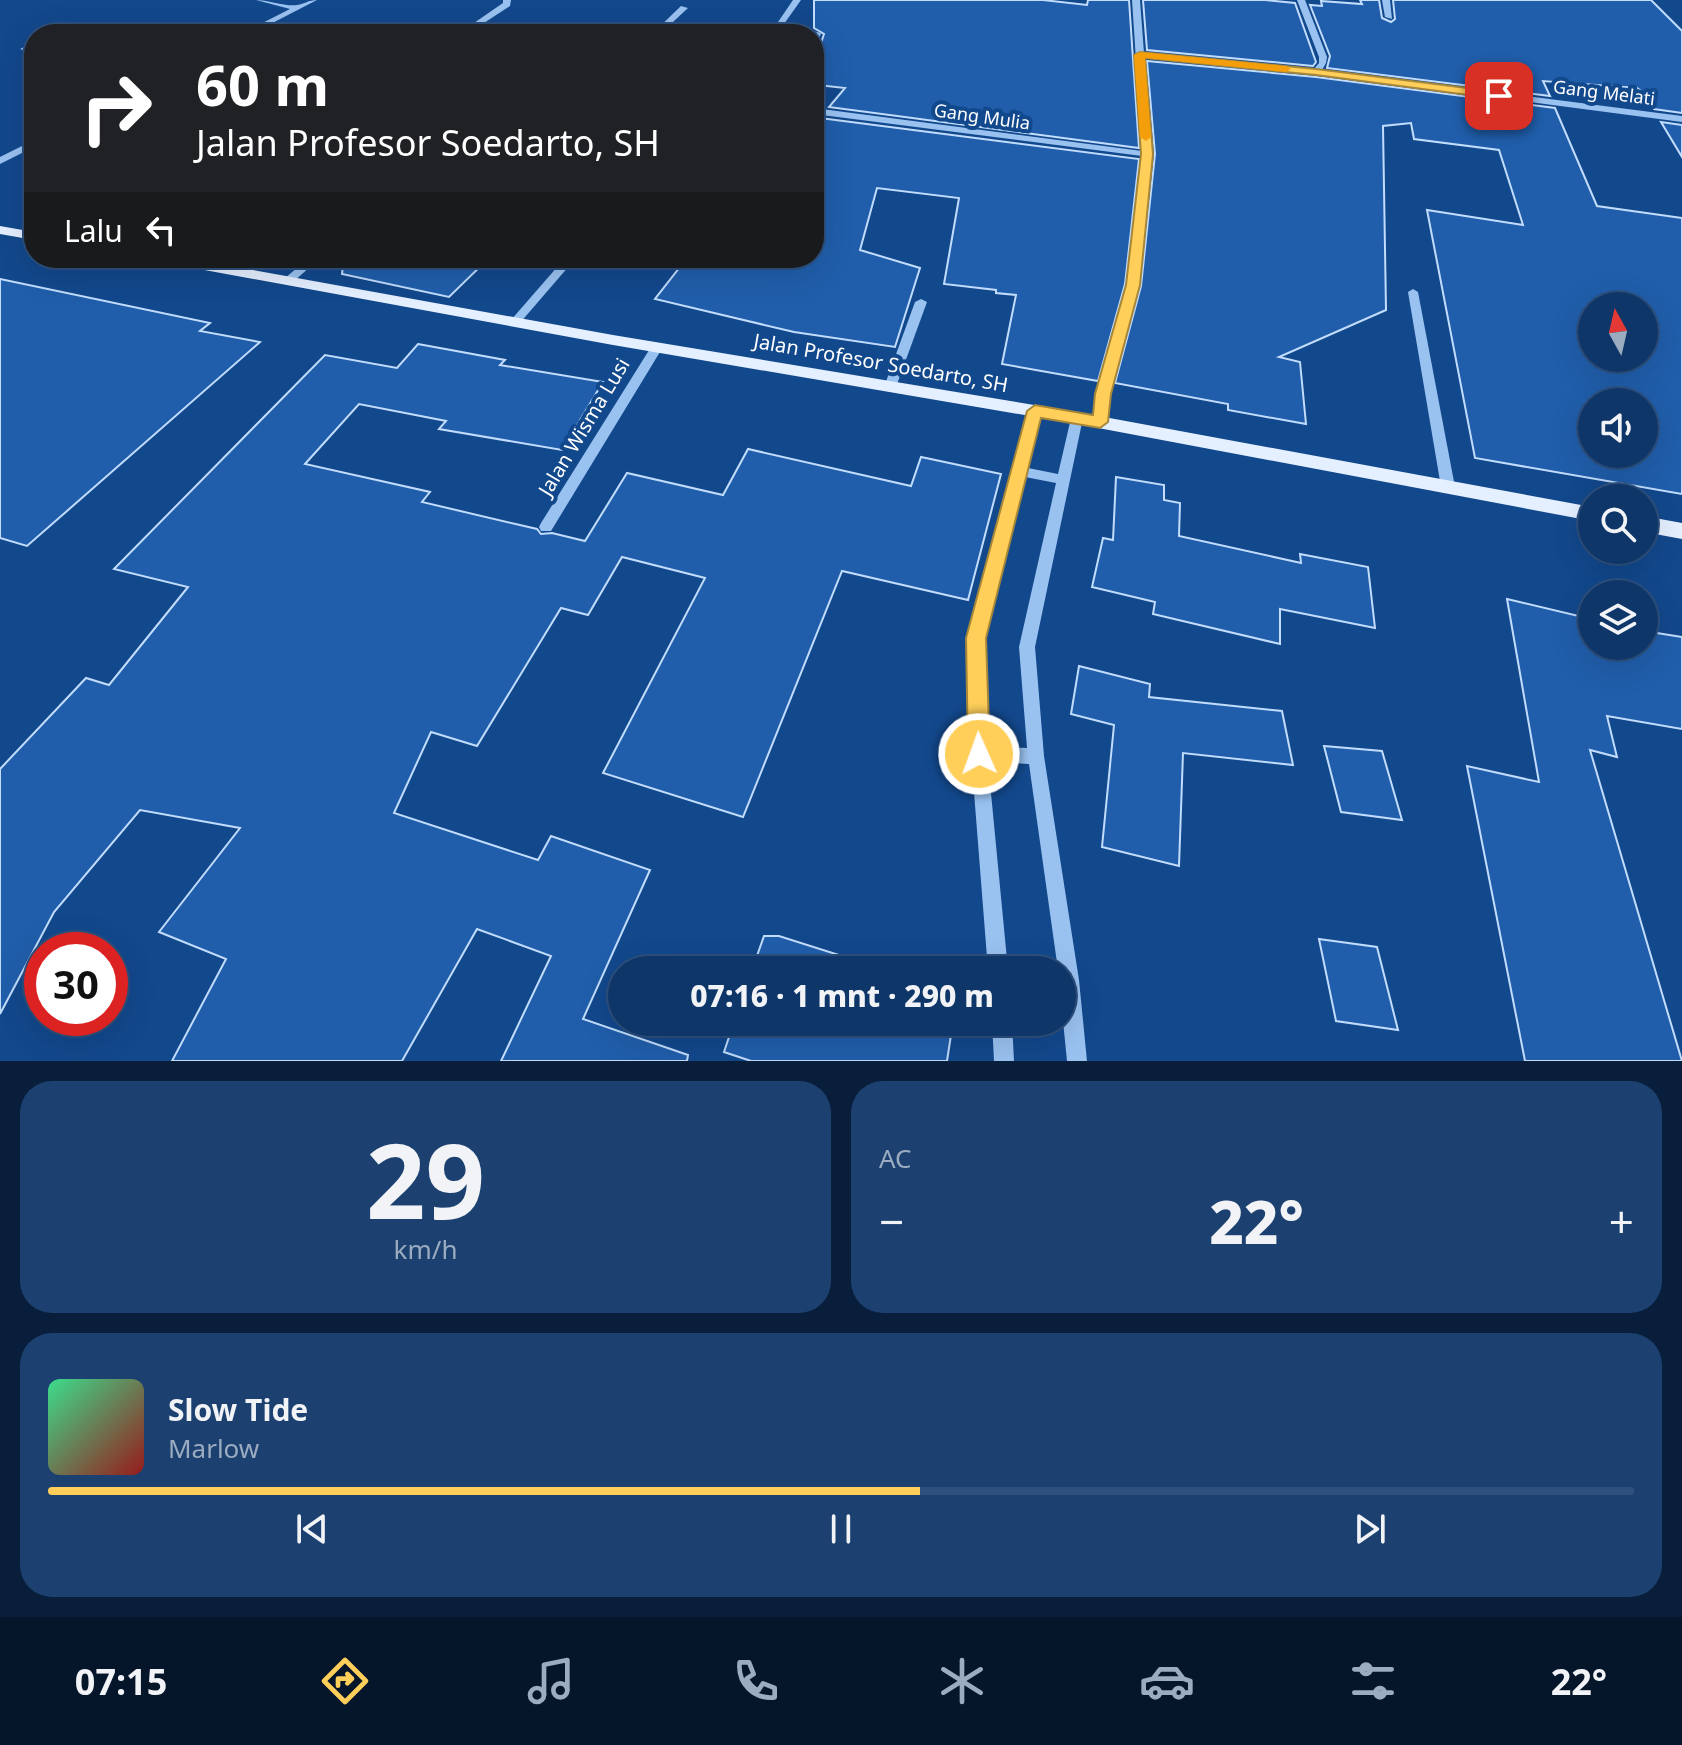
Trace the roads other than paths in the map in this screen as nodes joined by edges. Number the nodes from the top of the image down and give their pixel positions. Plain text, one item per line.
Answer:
1 (260, 0) edge
2 (313, 0) edge
3 (507, 0) edge
4 (797, 0) edge
5 (1136, 0) edge
6 (1301, 0) edge
7 (1386, 0) edge
8 (298, 8) junction
9 (684, 8) dead end
10 (1389, 17) dead end
11 (265, 24) edge
12 (477, 24) edge
13 (667, 24) edge
14 (781, 24) edge
15 (1140, 55) junction
16 (1316, 72) junction
17 (824, 112) edge
18 (1682, 119) edge
19 (24, 148) edge
20 (1147, 154) junction
21 (0, 161) edge
22 (0, 230) edge
23 (24, 234) edge
24 (219, 268) edge
25 (303, 268) edge
26 (562, 268) edge
27 (289, 280) junction
28 (1413, 292) dead end
29 (921, 302) dead end
30 (515, 322) junction
31 (657, 347) junction
32 (890, 387) junction
33 (1035, 411) junction
34 (1077, 418) junction
35 (1100, 422) junction
36 (1021, 471) junction
37 (1065, 480) junction
38 (1448, 487) junction
39 (1578, 511) edge
40 (546, 527) dead end
41 (1658, 527) edge
42 (1682, 531) edge
43 (979, 754) junction
44 (1036, 756) junction
45 (997, 956) edge
46 (1061, 956) edge
47 (1003, 1036) edge
48 (1072, 1036) edge
49 (1004, 1061) edge
50 (1077, 1061) edge

1 - 8 street
2 - 8 street
3 - 12 street
4 - 14 street
5 - 15 street
6 - 16 street
7 - 10 street
8 - 11 street
9 - 13 street
15 - 16 street, Gang Melati
15 - 20 street
16 - 18 street, Gang Melati
17 - 20 street, Gang Mulia
19 - 21 street
20 - 35 street
22 - 23 main road
24 - 27 main road, Jalan Profesor Soedarto, SH
25 - 27 street
26 - 30 street
27 - 30 main road, Jalan Profesor Soedarto, SH
28 - 38 street
29 - 32 street
30 - 31 main road, Jalan Profesor Soedarto, SH
31 - 32 main road, Jalan Profesor Soedarto, SH
31 - 40 street, Jalan Wisma Lusi
32 - 33 main road, Jalan Profesor Soedarto, SH
33 - 34 main road, Jalan Profesor Soedarto, SH
33 - 36 street
34 - 35 main road, Jalan Profesor Soedarto, SH
34 - 37 street
35 - 38 main road, Jalan Profesor Soedarto, SH
36 - 37 street
36 - 43 street
37 - 44 street
38 - 39 main road, Jalan Profesor Soedarto, SH
41 - 42 main road
43 - 44 street
43 - 45 street
44 - 46 street
47 - 49 street
48 - 50 street

